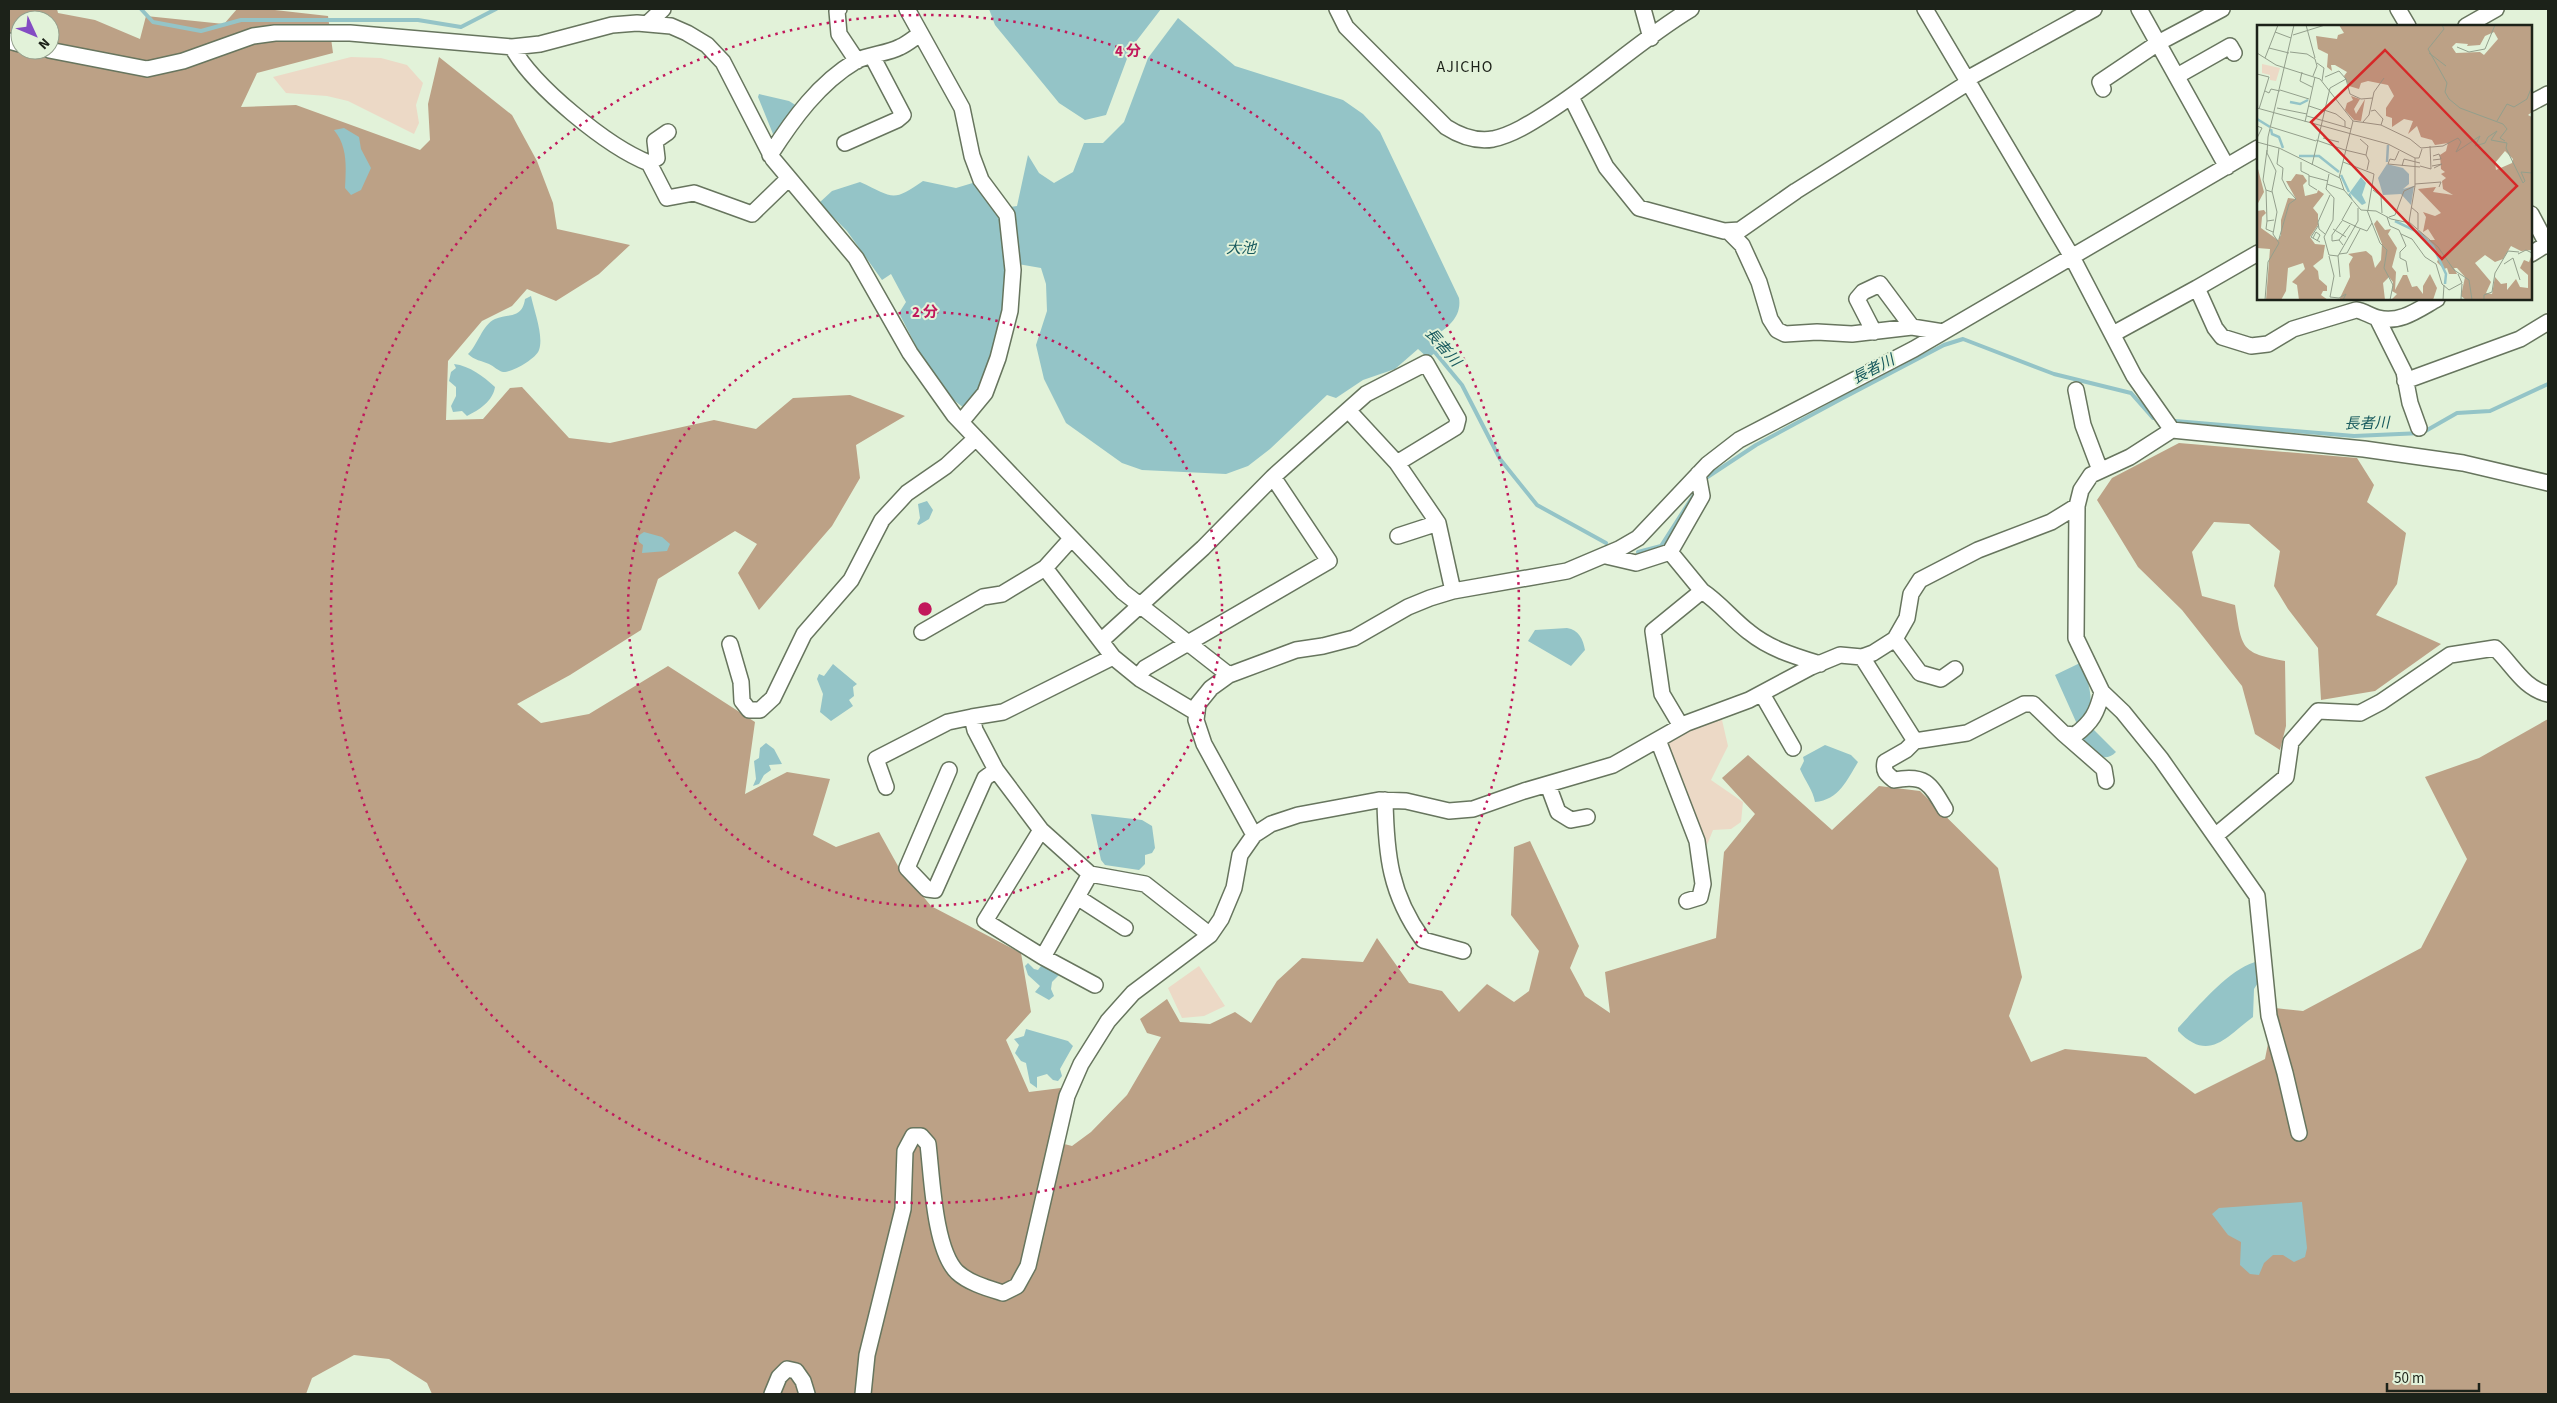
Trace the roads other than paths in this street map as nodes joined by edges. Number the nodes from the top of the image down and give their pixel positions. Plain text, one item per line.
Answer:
1 (663, 9) edge
2 (839, 9) edge
3 (907, 9) edge
4 (1337, 9) edge
5 (1643, 9) edge
6 (1691, 9) edge
7 (1925, 9) edge
8 (2094, 9) edge
9 (2139, 9) edge
10 (2222, 9) edge
11 (2398, 9) edge
12 (2496, 9) edge
13 (648, 23) junction
14 (2407, 25) edge
15 (2468, 25) edge
16 (920, 34) junction
17 (1651, 38) junction
18 (2158, 43) junction
19 (512, 47) junction
20 (60, 52) edge
21 (2234, 53) dead end
22 (872, 56) junction
23 (857, 60) junction
24 (2177, 76) junction
25 (1968, 81) junction
26 (2103, 89) dead end
27 (2548, 94) edge
28 (1572, 97) junction
29 (2532, 102) edge
30 (668, 132) dead end
31 (845, 143) dead end
32 (2257, 149) edge
33 (770, 155) junction
34 (649, 163) junction
35 (2226, 166) junction
36 (788, 179) junction
37 (2532, 216) edge
38 (1728, 231) junction
39 (2547, 240) edge
40 (2532, 253) edge
41 (2257, 254) edge
42 (2072, 257) junction
43 (2197, 288) junction
44 (2435, 300) edge
45 (2376, 318) junction
46 (2548, 322) edge
47 (1912, 327) junction
48 (1874, 332) junction
49 (1943, 332) junction
50 (2113, 334) junction
51 (2405, 381) junction
52 (2076, 390) dead end
53 (1348, 410) junction
54 (961, 422) junction
55 (2419, 428) dead end
56 (2172, 430) junction
57 (976, 438) junction
58 (1397, 463) junction
59 (2100, 470) junction
60 (1273, 477) junction
61 (1702, 477) junction
62 (2548, 483) edge
63 (2076, 506) junction
64 (1438, 523) junction
65 (1398, 536) dead end
66 (1072, 539) junction
67 (1670, 552) junction
68 (1606, 556) junction
69 (1045, 568) junction
70 (1453, 591) junction
71 (1702, 591) junction
72 (1139, 606) junction
73 (922, 632) dead end
74 (1894, 639) junction
75 (1102, 640) junction
76 (1189, 643) junction
77 (730, 644) dead end
78 (1113, 657) junction
79 (1862, 657) junction
80 (1820, 664) junction
81 (1955, 669) dead end
82 (1229, 675) junction
83 (1138, 677) junction
84 (2102, 692) junction
85 (1762, 694) junction
86 (2548, 694) edge
87 (1197, 713) junction
88 (972, 717) junction
89 (1681, 726) junction
90 (2064, 734) junction
91 (1658, 740) junction
92 (1915, 741) junction
93 (1793, 748) dead end
94 (949, 770) dead end
95 (996, 770) junction
96 (2106, 781) dead end
97 (1548, 785) junction
98 (886, 786) dead end
99 (1385, 800) junction
100 (1945, 809) dead end
101 (1587, 817) dead end
102 (1041, 830) junction
103 (1254, 835) junction
104 (2215, 836) junction
105 (1090, 874) junction
106 (1077, 897) junction
107 (1688, 901) dead end
108 (1125, 928) dead end
109 (1210, 935) junction
110 (1463, 951) dead end
111 (1043, 957) junction
112 (1095, 985) dead end
113 (2298, 1133) dead end
114 (772, 1394) edge
115 (807, 1394) edge
116 (863, 1394) edge

1 - 13 street
2 - 23 street
3 - 16 street
4 - 28 street
5 - 17 street
6 - 17 street
7 - 25 street
8 - 25 street
9 - 18 street
10 - 18 street
11 - 14 street
12 - 15 street
13 - 19 street
13 - 33 street
16 - 22 street
16 - 54 street
17 - 28 street
18 - 24 street
18 - 26 street
19 - 20 street
19 - 34 street
21 - 24 street
22 - 23 street
22 - 31 street
23 - 33 street
24 - 35 street
25 - 38 street
25 - 42 street
27 - 29 street
28 - 38 street
30 - 34 street
32 - 35 street
33 - 36 street
34 - 36 street
35 - 42 street
36 - 54 street
37 - 39 street
38 - 48 street
39 - 40 street
41 - 43 street
42 - 49 street
42 - 50 street
43 - 45 street
43 - 50 street
44 - 45 street
45 - 51 street
46 - 51 street
47 - 48 street
47 - 48 street
47 - 49 street
49 - 61 street
50 - 56 street
51 - 55 street
52 - 59 street
53 - 58 street
53 - 58 street
53 - 60 street
54 - 57 street
56 - 59 street
56 - 62 street
57 - 66 street
57 - 77 street
58 - 64 street
59 - 63 street
60 - 72 street
60 - 76 street
61 - 67 street
61 - 68 street
63 - 74 street
63 - 84 street
64 - 65 street
64 - 70 street
66 - 69 street
66 - 72 street
67 - 68 street
67 - 71 street
68 - 70 street
69 - 73 street
69 - 75 street
70 - 82 street
71 - 80 street
71 - 89 street
72 - 75 street
72 - 76 street
74 - 79 street
74 - 81 street
75 - 78 street
76 - 82 street
76 - 83 street
78 - 83 street
78 - 88 street
79 - 80 street
79 - 92 street
80 - 85 street
82 - 87 street
83 - 87 street
84 - 90 street
84 - 104 street
85 - 89 street
85 - 93 street
86 - 104 street
87 - 103 street
88 - 95 street
88 - 98 street
89 - 91 street
90 - 92 street
90 - 96 street
91 - 97 street
91 - 107 street
92 - 100 street
94 - 95 street
95 - 102 street
97 - 99 street
97 - 101 street
99 - 103 street
99 - 110 street
102 - 105 street
102 - 111 street
103 - 109 street
104 - 113 street
105 - 106 street
105 - 109 street
106 - 108 street
106 - 111 street
109 - 116 street
111 - 112 street
114 - 115 street

